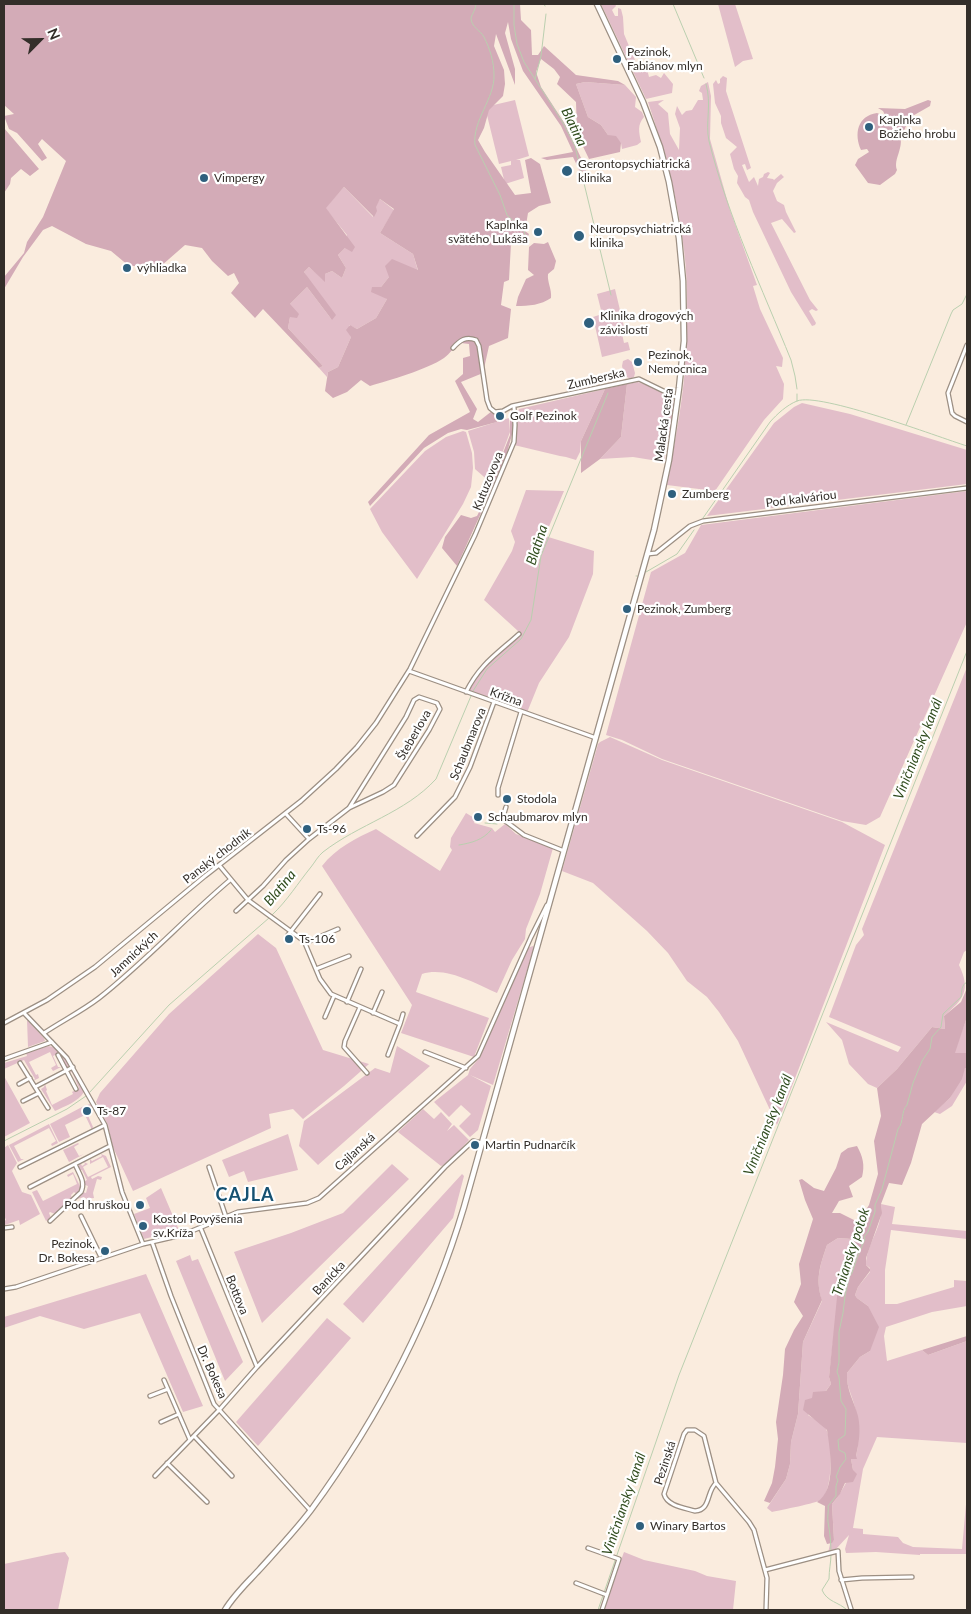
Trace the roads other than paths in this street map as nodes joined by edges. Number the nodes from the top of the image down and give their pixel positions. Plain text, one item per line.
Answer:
1 (597, 4) edge
2 (967, 344) edge
3 (452, 348) dead end
4 (678, 398) junction
5 (514, 407) junction
6 (967, 422) edge
7 (967, 488) edge
8 (647, 554) junction
9 (519, 634) dead end
10 (410, 671) junction
11 (466, 692) junction
12 (494, 702) junction
13 (521, 712) junction
14 (596, 738) junction
15 (358, 793) junction
16 (498, 795) dead end
17 (363, 801) junction
18 (506, 807) dead end
19 (349, 808) junction
20 (286, 814) junction
21 (417, 836) dead end
22 (309, 839) junction
23 (564, 851) junction
24 (219, 865) junction
25 (230, 880) junction
26 (320, 894) dead end
27 (248, 900) junction
28 (550, 901) junction
29 (236, 911) dead end
30 (338, 929) dead end
31 (289, 933) junction
32 (531, 937) junction
33 (539, 939) junction
34 (305, 943) junction
35 (348, 956) dead end
36 (316, 969) junction
37 (361, 969) dead end
38 (382, 992) dead end
39 (334, 996) junction
40 (347, 1002) junction
41 (360, 1007) junction
42 (24, 1013) junction
43 (373, 1013) junction
44 (404, 1014) dead end
45 (325, 1017) dead end
46 (4, 1023) edge
47 (400, 1024) junction
48 (44, 1032) junction
49 (52, 1042) junction
50 (425, 1052) dead end
51 (58, 1055) dead end
52 (388, 1055) dead end
53 (4, 1059) edge
54 (20, 1063) dead end
55 (73, 1067) junction
56 (466, 1068) junction
57 (66, 1071) junction
58 (367, 1073) dead end
59 (30, 1078) junction
60 (19, 1084) dead end
61 (35, 1087) junction
62 (76, 1089) dead end
63 (39, 1093) junction
64 (23, 1101) dead end
65 (48, 1108) dead end
66 (105, 1125) junction
67 (482, 1143) junction
68 (110, 1146) junction
69 (75, 1164) junction
70 (20, 1167) dead end
71 (209, 1167) dead end
72 (30, 1187) dead end
73 (81, 1216) dead end
74 (226, 1217) junction
75 (50, 1221) dead end
76 (4, 1228) edge
77 (12, 1228) dead end
78 (201, 1228) junction
79 (152, 1242) junction
80 (143, 1244) junction
81 (100, 1255) dead end
82 (4, 1289) edge
83 (257, 1367) junction
84 (164, 1380) dead end
85 (168, 1389) junction
86 (150, 1396) dead end
87 (220, 1409) junction
88 (179, 1414) junction
89 (161, 1422) dead end
90 (194, 1436) junction
91 (190, 1440) junction
92 (167, 1464) junction
93 (155, 1476) dead end
94 (232, 1476) dead end
95 (716, 1483) junction
96 (207, 1502) dead end
97 (310, 1510) junction
98 (588, 1548) dead end
99 (765, 1570) junction
100 (912, 1577) dead end
101 (841, 1580) junction
102 (576, 1583) dead end
103 (607, 1595) junction
104 (226, 1609) edge
105 (602, 1610) edge
106 (768, 1610) edge
107 (851, 1610) edge

1 - 4 main road, Malacká cesta
2 - 6 street
3 - 5 street
4 - 5 street, Zumberska
4 - 8 main road, Malacká cesta
5 - 10 street, Kutuzovova
7 - 8 street, Pod kalváriou
8 - 14 main road, Malacká cesta
9 - 11 street
10 - 11 street, Krížna
10 - 20 street, Panský chodník
11 - 12 street, Krížna
12 - 13 street, Krížna
12 - 21 street, Schaubmarova
13 - 14 street, Krížna
13 - 16 street
14 - 23 main road, Malacká cesta
15 - 17 street
15 - 17 street, Šteberlova
15 - 19 street, Šteberlova
17 - 19 street, Šteberlova
18 - 23 street
19 - 22 street, Šteberlova
20 - 22 street
20 - 24 street, Panský chodník
22 - 27 street, Šteberlova
23 - 28 main road
24 - 25 street
24 - 42 street, Panský chodník
25 - 27 street
25 - 48 street, Jamnických
26 - 31 street
27 - 29 street, Šteberlova
27 - 31 street
28 - 32 street, Cajlanská
28 - 33 main road
30 - 34 street
31 - 34 street
32 - 33 street
32 - 56 street, Cajlanská
33 - 67 main road
34 - 36 street
35 - 36 street
36 - 39 street
37 - 40 street
38 - 43 street
39 - 40 street
39 - 45 street
40 - 41 street
41 - 43 street
41 - 58 street
42 - 46 street, Panský chodník
42 - 48 street
43 - 47 street
44 - 47 street
47 - 52 street
48 - 49 street
49 - 53 street
49 - 55 street
50 - 56 street
51 - 57 street
54 - 59 street
55 - 57 street
55 - 66 street
56 - 74 street, Cajlanská
57 - 61 street
57 - 62 street
59 - 60 street
59 - 61 street
61 - 63 street
63 - 64 street
63 - 65 street
66 - 68 street
66 - 70 street
67 - 83 street, Banícka
67 - 97 main road
68 - 69 street
68 - 80 street
69 - 72 street
69 - 75 street
71 - 74 street
73 - 81 street
74 - 78 street, Cajlanská
76 - 77 street
78 - 79 street, Cajlanská
78 - 83 street, Bottova
79 - 80 street, Cajlanská
79 - 87 street, Dr. Bokesa
80 - 82 street, Cajlanská
83 - 87 street, Banícka
84 - 85 street
85 - 86 street
85 - 88 street
87 - 90 street, Banícka
87 - 97 street, Dr. Bokesa
88 - 89 street
88 - 91 street
90 - 91 street, Banícka
90 - 94 street
91 - 92 street, Banícka
92 - 93 street, Banícka
92 - 96 street
95 - 95 street, Pezinská
95 - 99 street, Pezinská
97 - 104 main road
98 - 103 street
99 - 101 street
99 - 106 street, Pezinská
100 - 101 street
101 - 107 street
102 - 103 street
103 - 105 street

